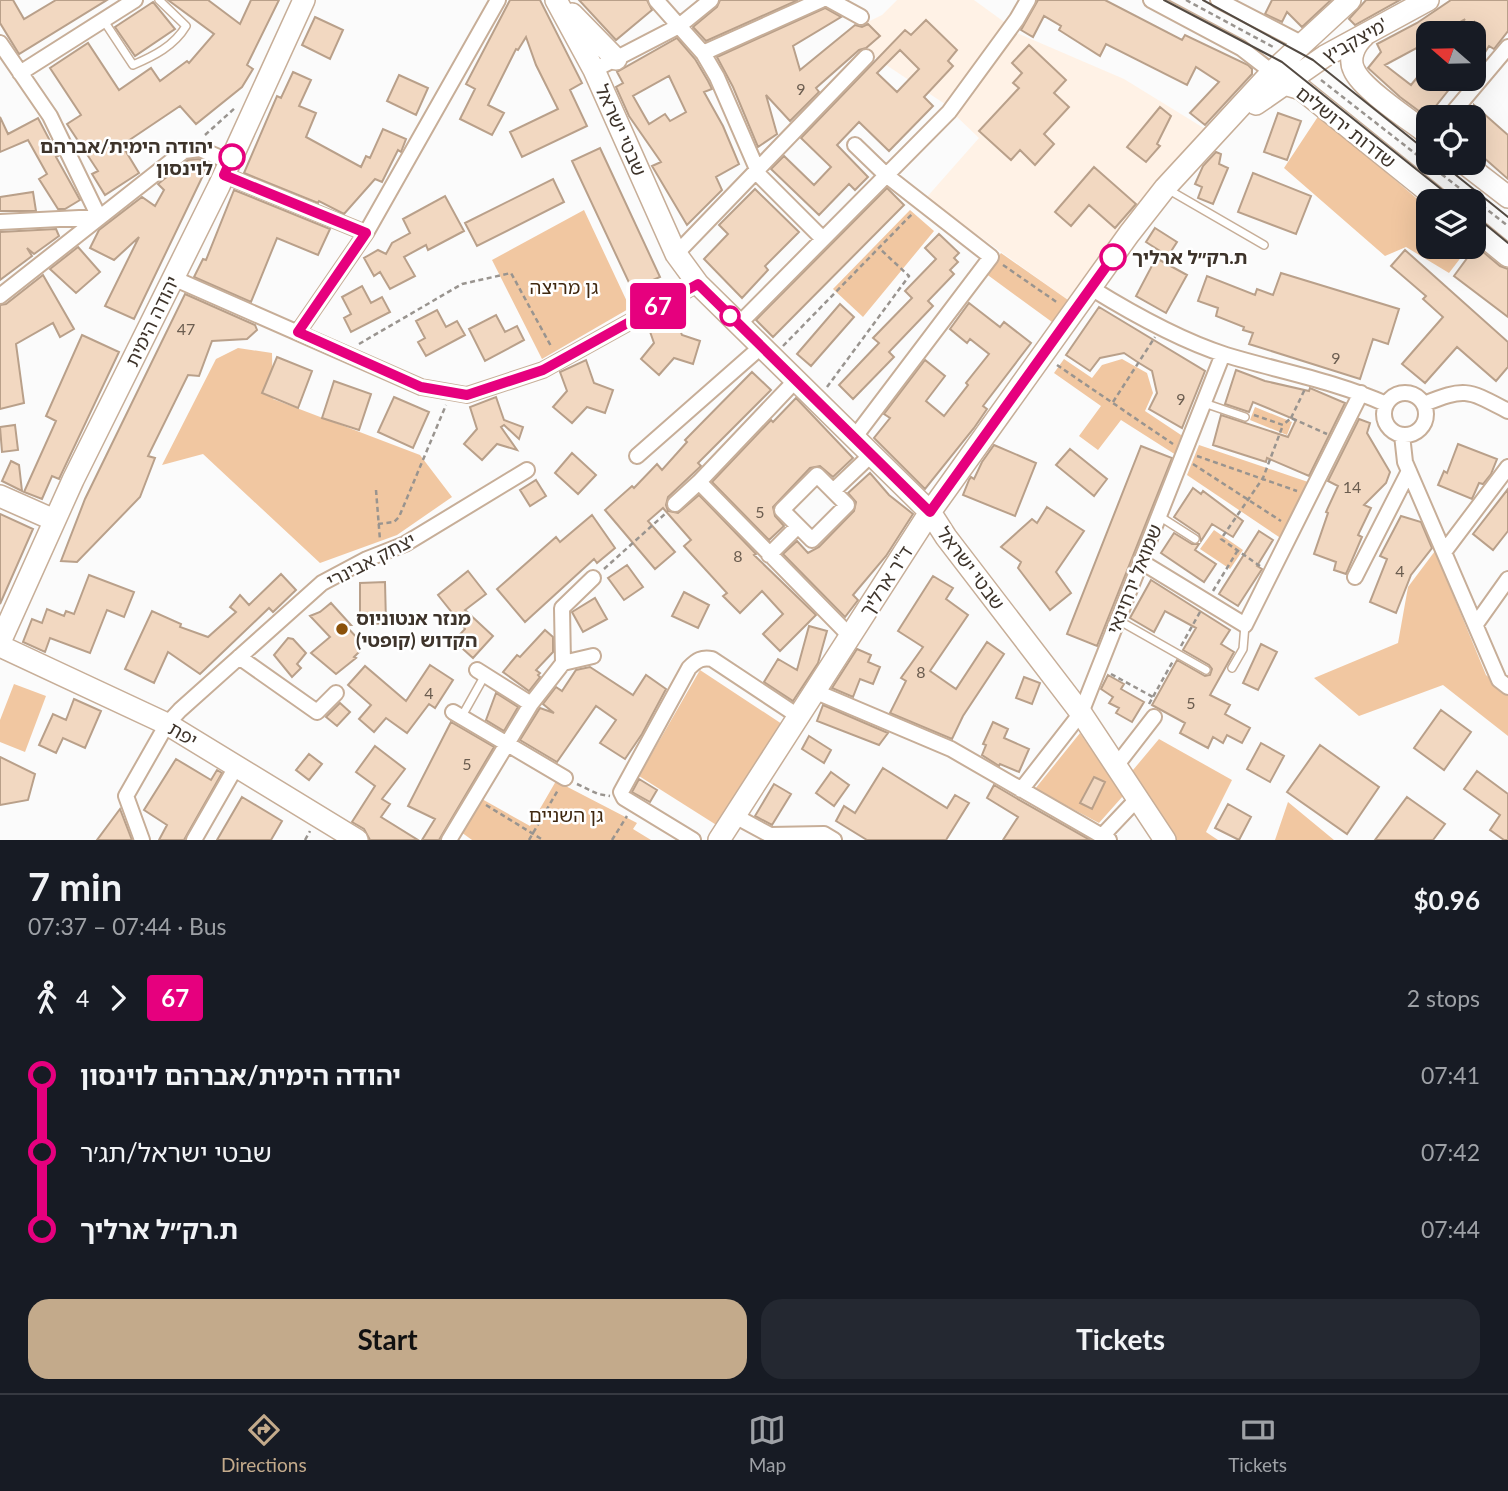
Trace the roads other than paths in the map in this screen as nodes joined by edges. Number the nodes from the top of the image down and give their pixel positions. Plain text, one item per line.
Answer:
1 (135, 0) edge
2 (159, 0) edge
3 (304, 0) edge
4 (498, 0) edge
5 (557, 0) edge
6 (656, 0) edge
7 (711, 0) edge
8 (821, 0) edge
9 (830, 0) edge
10 (1028, 0) edge
11 (1151, 0) edge
12 (1219, 0) edge
13 (1350, 0) edge
14 (1428, 0) edge
15 (861, 17) dead end
16 (103, 20) junction
17 (679, 26) junction
18 (1364, 36) junction
19 (0, 43) edge
20 (1508, 47) edge
21 (703, 53) junction
22 (1299, 56) junction
23 (866, 57) dead end
24 (616, 59) junction
25 (594, 70) junction
26 (20, 73) junction
27 (1278, 78) junction
28 (1459, 105) edge
29 (1416, 125) edge
30 (855, 145) dead end
31 (756, 168) junction
32 (227, 169) junction
33 (886, 175) junction
34 (1480, 175) edge
35 (1165, 188) junction
36 (1425, 189) edge
37 (1508, 197) edge
38 (99, 217) junction
39 (0, 222) edge
40 (366, 233) junction
41 (1486, 238) edge
42 (823, 239) junction
43 (1264, 245) dead end
44 (676, 254) junction
45 (1508, 256) edge
46 (173, 278) junction
47 (698, 284) junction
48 (1091, 288) junction
49 (0, 296) edge
50 (739, 324) junction
51 (298, 332) junction
52 (767, 352) junction
53 (1223, 354) junction
54 (796, 380) junction
55 (1361, 393) junction
56 (1203, 403) junction
57 (1385, 404) junction
58 (1424, 404) junction
59 (1508, 411) edge
60 (1244, 414) road end
61 (1402, 435) junction
62 (854, 438) junction
63 (871, 455) junction
64 (637, 456) dead end
65 (1508, 467) edge
66 (527, 470) dead end
67 (1409, 471) junction
68 (699, 482) junction
69 (833, 491) junction
70 (0, 496) edge
71 (676, 504) road end
72 (930, 512) junction
73 (1159, 516) junction
74 (54, 520) junction
75 (798, 526) junction
76 (946, 537) junction
77 (914, 538) junction
78 (1195, 540) dead end
79 (1444, 552) junction
80 (769, 555) junction
81 (1140, 561) junction
82 (1355, 577) dead end
83 (593, 578) road end
84 (1508, 579) edge
85 (1118, 620) junction
86 (1476, 624) junction
87 (1245, 625) junction
88 (850, 636) junction
89 (3, 646) edge
90 (593, 656) dead end
91 (239, 657) junction
92 (563, 663) junction
93 (1232, 668) dead end
94 (1206, 670) dead end
95 (481, 672) joint
96 (1508, 687) edge
97 (814, 691) junction
98 (337, 692) dead end
99 (531, 704) junction
100 (1081, 713) junction
101 (457, 715) joint
102 (798, 716) junction
103 (1154, 717) road end
104 (167, 724) junction
105 (507, 743) junction
106 (237, 765) junction
107 (1116, 766) junction
108 (565, 778) road end
109 (1021, 790) junction
110 (1138, 798) junction
111 (735, 816) junction
112 (1104, 839) edge
113 (142, 840) edge
114 (194, 840) edge
115 (358, 840) edge
116 (449, 840) edge
117 (693, 840) edge
118 (719, 840) edge
119 (834, 840) edge
120 (1165, 840) edge

1 - 16 street
2 - 16 lane
3 - 32 street, יהודה הימית
4 - 40 street
5 - 24 street
5 - 25 street, שבטי ישראל
6 - 17 street
7 - 17 street
8 - 21 street
9 - 15 street
10 - 33 street
11 - 27 street, שדרות ירושלים
12 - 22 street
13 - 22 street
14 - 18 street, מיצקביץ'
16 - 26 street
17 - 21 street
17 - 24 street
18 - 22 street, מיצקביץ'
18 - 29 street
19 - 26 street
20 - 28 street
21 - 31 street
22 - 27 street, ד"ר ארליך
23 - 31 street
24 - 25 street
25 - 44 street, שבטי ישראל
26 - 38 street
27 - 35 street, ד"ר ארליך
27 - 36 street, שדרות ירושלים
30 - 33 street
31 - 42 street
31 - 44 street
32 - 38 street
32 - 40 street
32 - 46 street, יהודה הימית
33 - 42 street
33 - 62 street
34 - 37 street
35 - 43 lane
35 - 48 street, ד"ר ארליך
38 - 39 street
38 - 49 street
40 - 51 street
41 - 45 street
42 - 50 street
44 - 47 street, שבטי ישראל
46 - 51 street
46 - 74 street, יהודה הימית
47 - 50 street, שבטי ישראל
47 - 51 street
48 - 53 street
48 - 72 street, ד"ר ארליך
50 - 52 street, שבטי ישראל
52 - 54 street, שבטי ישראל
52 - 64 street
53 - 55 street
53 - 56 street, שמואל ירחינאי
54 - 62 street, שבטי ישראל
54 - 68 street
55 - 57 street
55 - 87 street
56 - 60 lane
56 - 73 street, שמואל ירחינאי
57 - 58 street
57 - 61 street
58 - 59 street
58 - 61 street
61 - 67 street
62 - 63 street, שבטי ישראל
63 - 69 street
63 - 72 street, שבטי ישראל
65 - 79 street
66 - 91 street, יצחק אבינרי
67 - 79 street
67 - 82 street
68 - 71 street
68 - 80 street
69 - 75 street
69 - 75 street
70 - 74 street
72 - 76 street, שבטי ישראל
72 - 77 street, ד"ר ארליך
73 - 78 lane
73 - 81 street, שמואל ירחינאי
74 - 89 street, יהודה הימית
75 - 80 street
76 - 77 street
76 - 100 street, שבטי ישראל
77 - 88 street, ד"ר ארליך
79 - 86 street
80 - 88 street
81 - 85 street, שמואל ירחינאי
81 - 87 street
83 - 92 street
84 - 86 street
85 - 94 lane
85 - 100 street, שמואל ירחינאי
86 - 96 street
87 - 93 lane
88 - 97 street, ד"ר ארליך
89 - 104 street, יפת
90 - 92 street
91 - 98 street
91 - 104 street, יצחק אבינרי
92 - 99 street
95 - 99 street
95 - 101 lane
97 - 102 street, ד"ר ארליך
97 - 109 street
99 - 105 street
100 - 107 street, שבטי ישראל
100 - 109 street, שמואל ירחינאי
101 - 105 street
102 - 111 street, ד"ר ארליך
102 - 117 street
103 - 107 street
104 - 106 street, יפת
104 - 113 street, יצחק אבינרי
105 - 108 street
105 - 116 street
106 - 114 street
106 - 115 street, יפת
107 - 110 street, שבטי ישראל
109 - 112 street
110 - 112 street
110 - 120 street, שבטי ישראל
111 - 118 street, ד"ר ארליך
111 - 119 street

